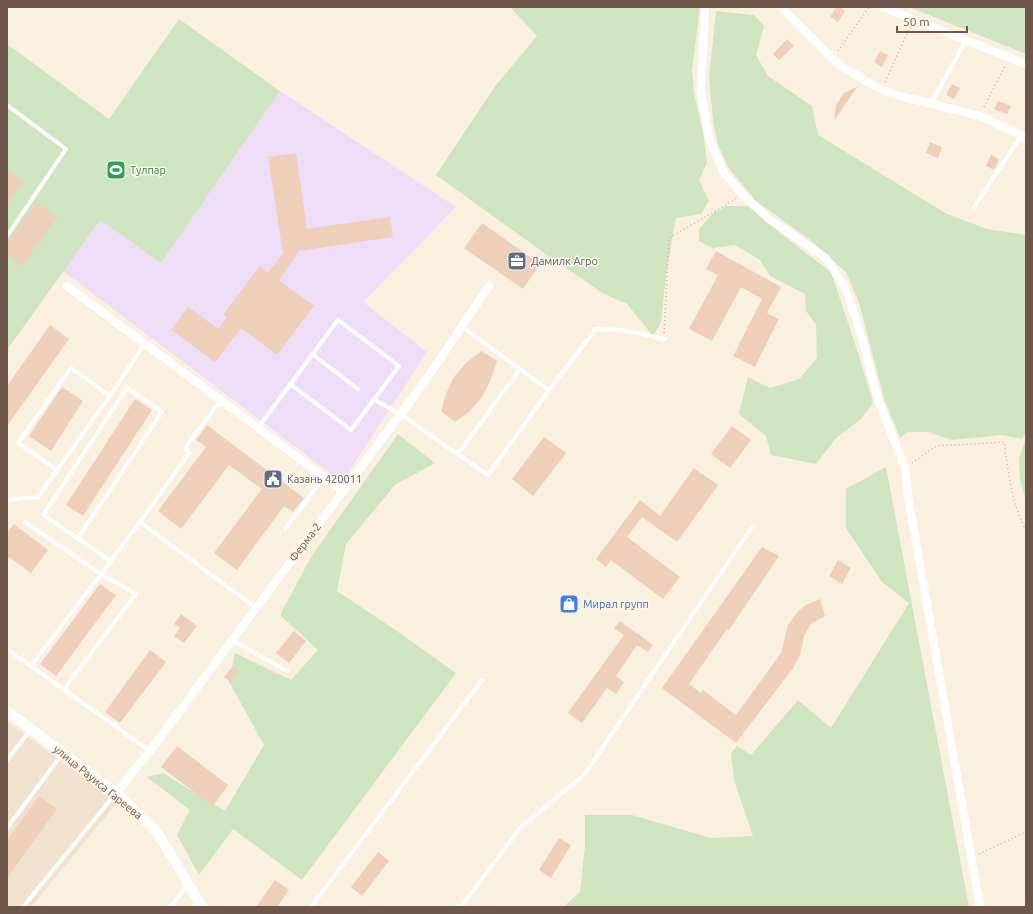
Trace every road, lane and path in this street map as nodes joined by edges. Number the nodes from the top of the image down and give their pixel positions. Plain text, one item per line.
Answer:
1 (705, 7) edge
2 (781, 7) edge
3 (869, 7) edge
4 (882, 7) edge
5 (913, 19) junction
6 (966, 40) junction
7 (1009, 57) junction
8 (832, 59) junction
9 (1026, 64) edge
10 (882, 90) junction
11 (931, 104) junction
12 (7, 105) edge
13 (980, 116) junction
14 (1023, 137) edge
15 (743, 195) junction
16 (974, 207) dead end
17 (7, 236) edge
18 (68, 286) dead end
19 (489, 286) dead end
20 (462, 326) junction
21 (664, 339) joint
22 (145, 343) junction
23 (312, 354) junction
24 (520, 369) junction
25 (290, 384) junction
26 (358, 389) dead end
27 (549, 390) junction
28 (110, 396) junction
29 (373, 399) junction
30 (221, 400) junction
31 (400, 414) junction
32 (258, 428) junction
33 (458, 454) junction
34 (905, 468) junction
35 (57, 470) junction
36 (324, 476) junction
37 (343, 490) junction
38 (7, 500) edge
39 (25, 522) dead end
40 (140, 522) junction
41 (752, 527) dead end
42 (285, 529) dead end
43 (1026, 530) edge
44 (78, 538) junction
45 (111, 561) junction
46 (101, 574) junction
47 (256, 608) junction
48 (231, 640) junction
49 (7, 649) edge
50 (31, 666) junction
51 (287, 671) dead end
52 (482, 680) dead end
53 (64, 689) junction
54 (7, 711) edge
55 (31, 729) junction
56 (150, 751) junction
57 (62, 753) junction
58 (7, 760) edge
59 (116, 794) junction
60 (7, 828) edge
61 (1026, 832) edge
62 (971, 858) junction
63 (189, 884) junction
64 (23, 907) edge
65 (171, 907) edge
66 (202, 907) edge
67 (311, 907) edge
68 (461, 907) edge
69 (980, 907) edge

1 - 15 street
2 - 8 street
3 - 8 path
4 - 5 street
5 - 6 street
5 - 10 path
6 - 7 street
6 - 11 lane
7 - 9 street
7 - 13 path
8 - 10 street
10 - 11 street
11 - 13 street
12 - 17 lane
13 - 14 street
14 - 16 lane
15 - 21 path
15 - 34 street
18 - 22 street
19 - 20 street, Ферма-2
20 - 24 lane
20 - 31 street, Ферма-2
21 - 27 lane
22 - 28 lane
22 - 30 street
23 - 25 lane
23 - 26 lane
23 - 29 lane
24 - 27 lane
24 - 33 lane
25 - 29 lane
25 - 32 lane
27 - 33 lane
28 - 35 lane
28 - 35 lane
29 - 31 lane
30 - 32 street
30 - 40 lane
31 - 33 lane
31 - 37 street, Ферма-2
32 - 36 street
34 - 43 path
34 - 62 street
35 - 38 lane
36 - 37 street
36 - 42 lane
37 - 47 street, Ферма-2
39 - 46 lane
40 - 45 lane
40 - 47 lane
41 - 68 lane
44 - 44 lane
44 - 45 lane
45 - 46 lane
46 - 50 lane
46 - 53 lane
47 - 48 street, Ферма-2
48 - 51 lane
48 - 56 street, Ферма-2
49 - 50 lane
50 - 53 lane
52 - 67 lane
53 - 56 lane
54 - 55 street, улица Рауиса Гареева
55 - 57 street, улица Рауиса Гареева
55 - 58 lane
56 - 59 street, Ферма-2
57 - 59 street, улица Рауиса Гареева
57 - 60 lane
59 - 63 street, улица Рауиса Гареева
59 - 64 lane
61 - 62 path
62 - 69 street
63 - 65 lane
63 - 66 street, улица Рауиса Гареева

